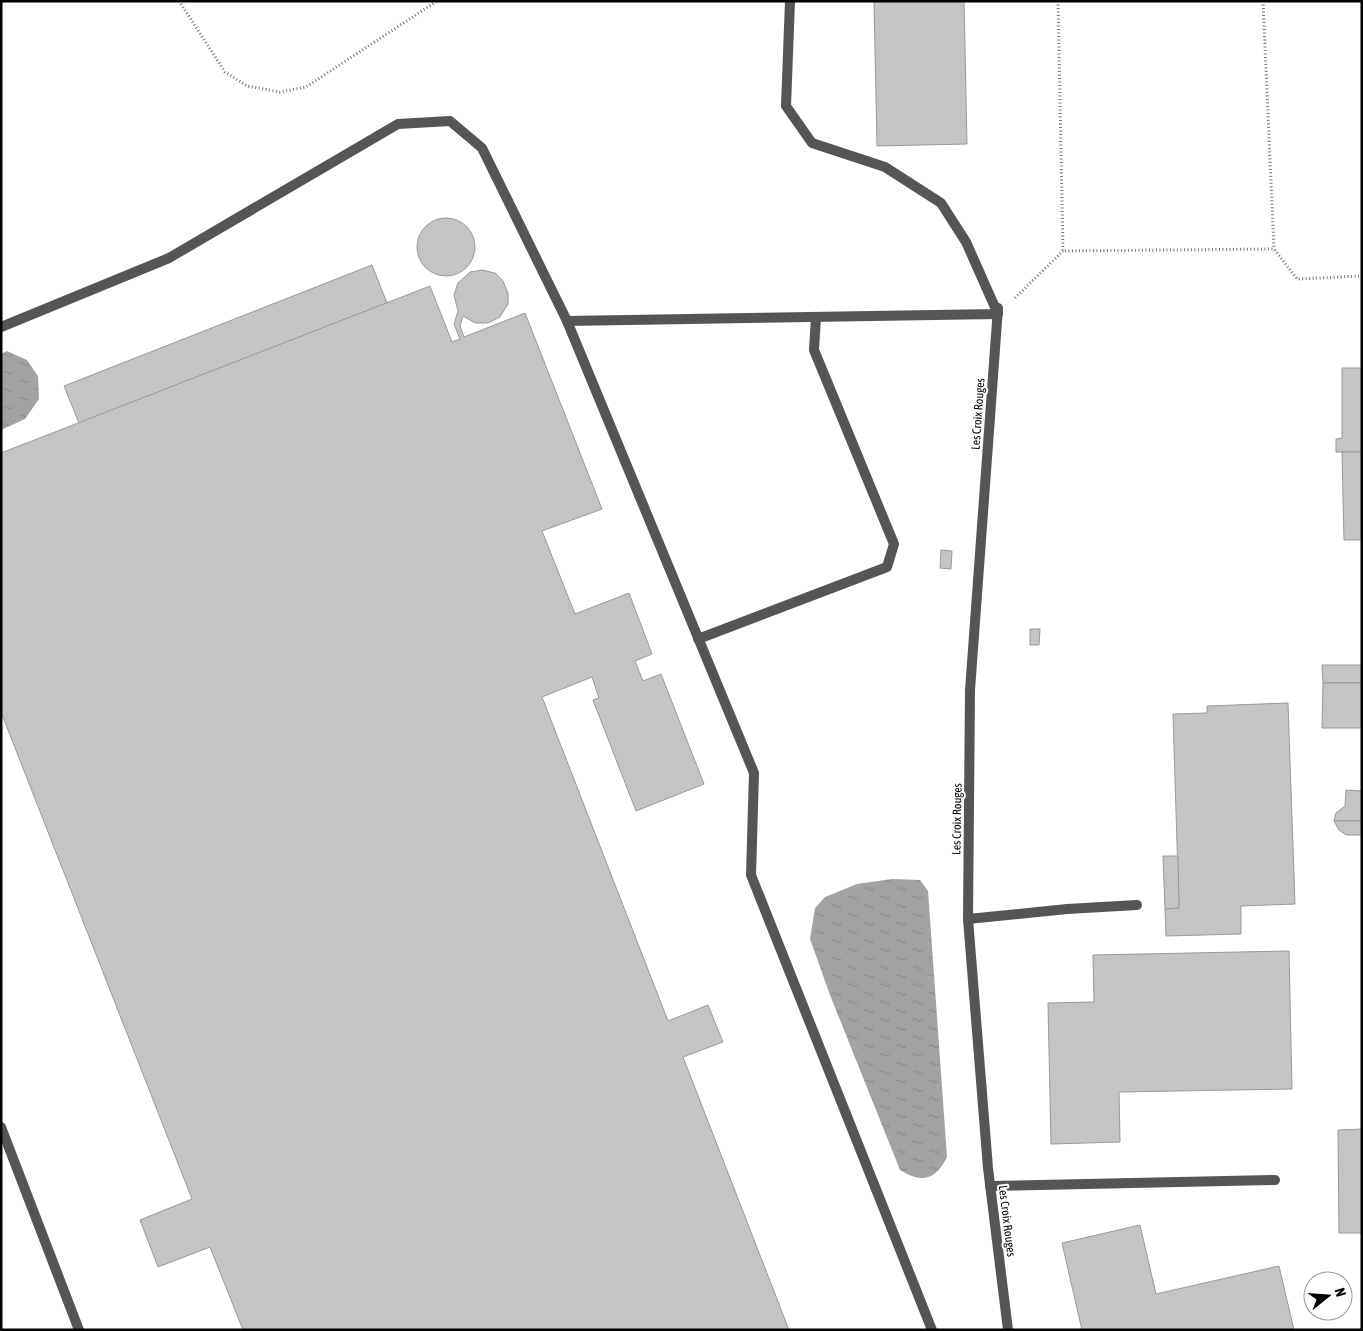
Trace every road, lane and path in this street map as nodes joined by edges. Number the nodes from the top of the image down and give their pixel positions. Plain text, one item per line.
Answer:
1 (178, 1) edge
2 (437, 1) edge
3 (790, 1) edge
4 (1058, 1) edge
5 (1263, 1) edge
6 (1274, 249) junction
7 (1063, 251) junction
8 (1362, 276) edge
9 (998, 311) junction
10 (816, 317) junction
11 (568, 321) junction
12 (1, 327) edge
13 (698, 639) junction
14 (1137, 905) dead end
15 (968, 919) junction
16 (1, 1127) edge
17 (1275, 1180) dead end
18 (990, 1186) junction
19 (79, 1330) edge
20 (932, 1330) edge
21 (1008, 1330) edge

1 - 2 path
3 - 9 street
4 - 7 path
5 - 6 path
6 - 7 path
6 - 8 path
7 - 9 path
9 - 10 street
9 - 15 street, Les Croix Rouges
10 - 11 street
10 - 13 street
11 - 12 street
11 - 13 street
13 - 20 street
14 - 15 street
15 - 18 street, Les Croix Rouges
16 - 19 street
17 - 18 street
18 - 21 street, Les Croix Rouges

